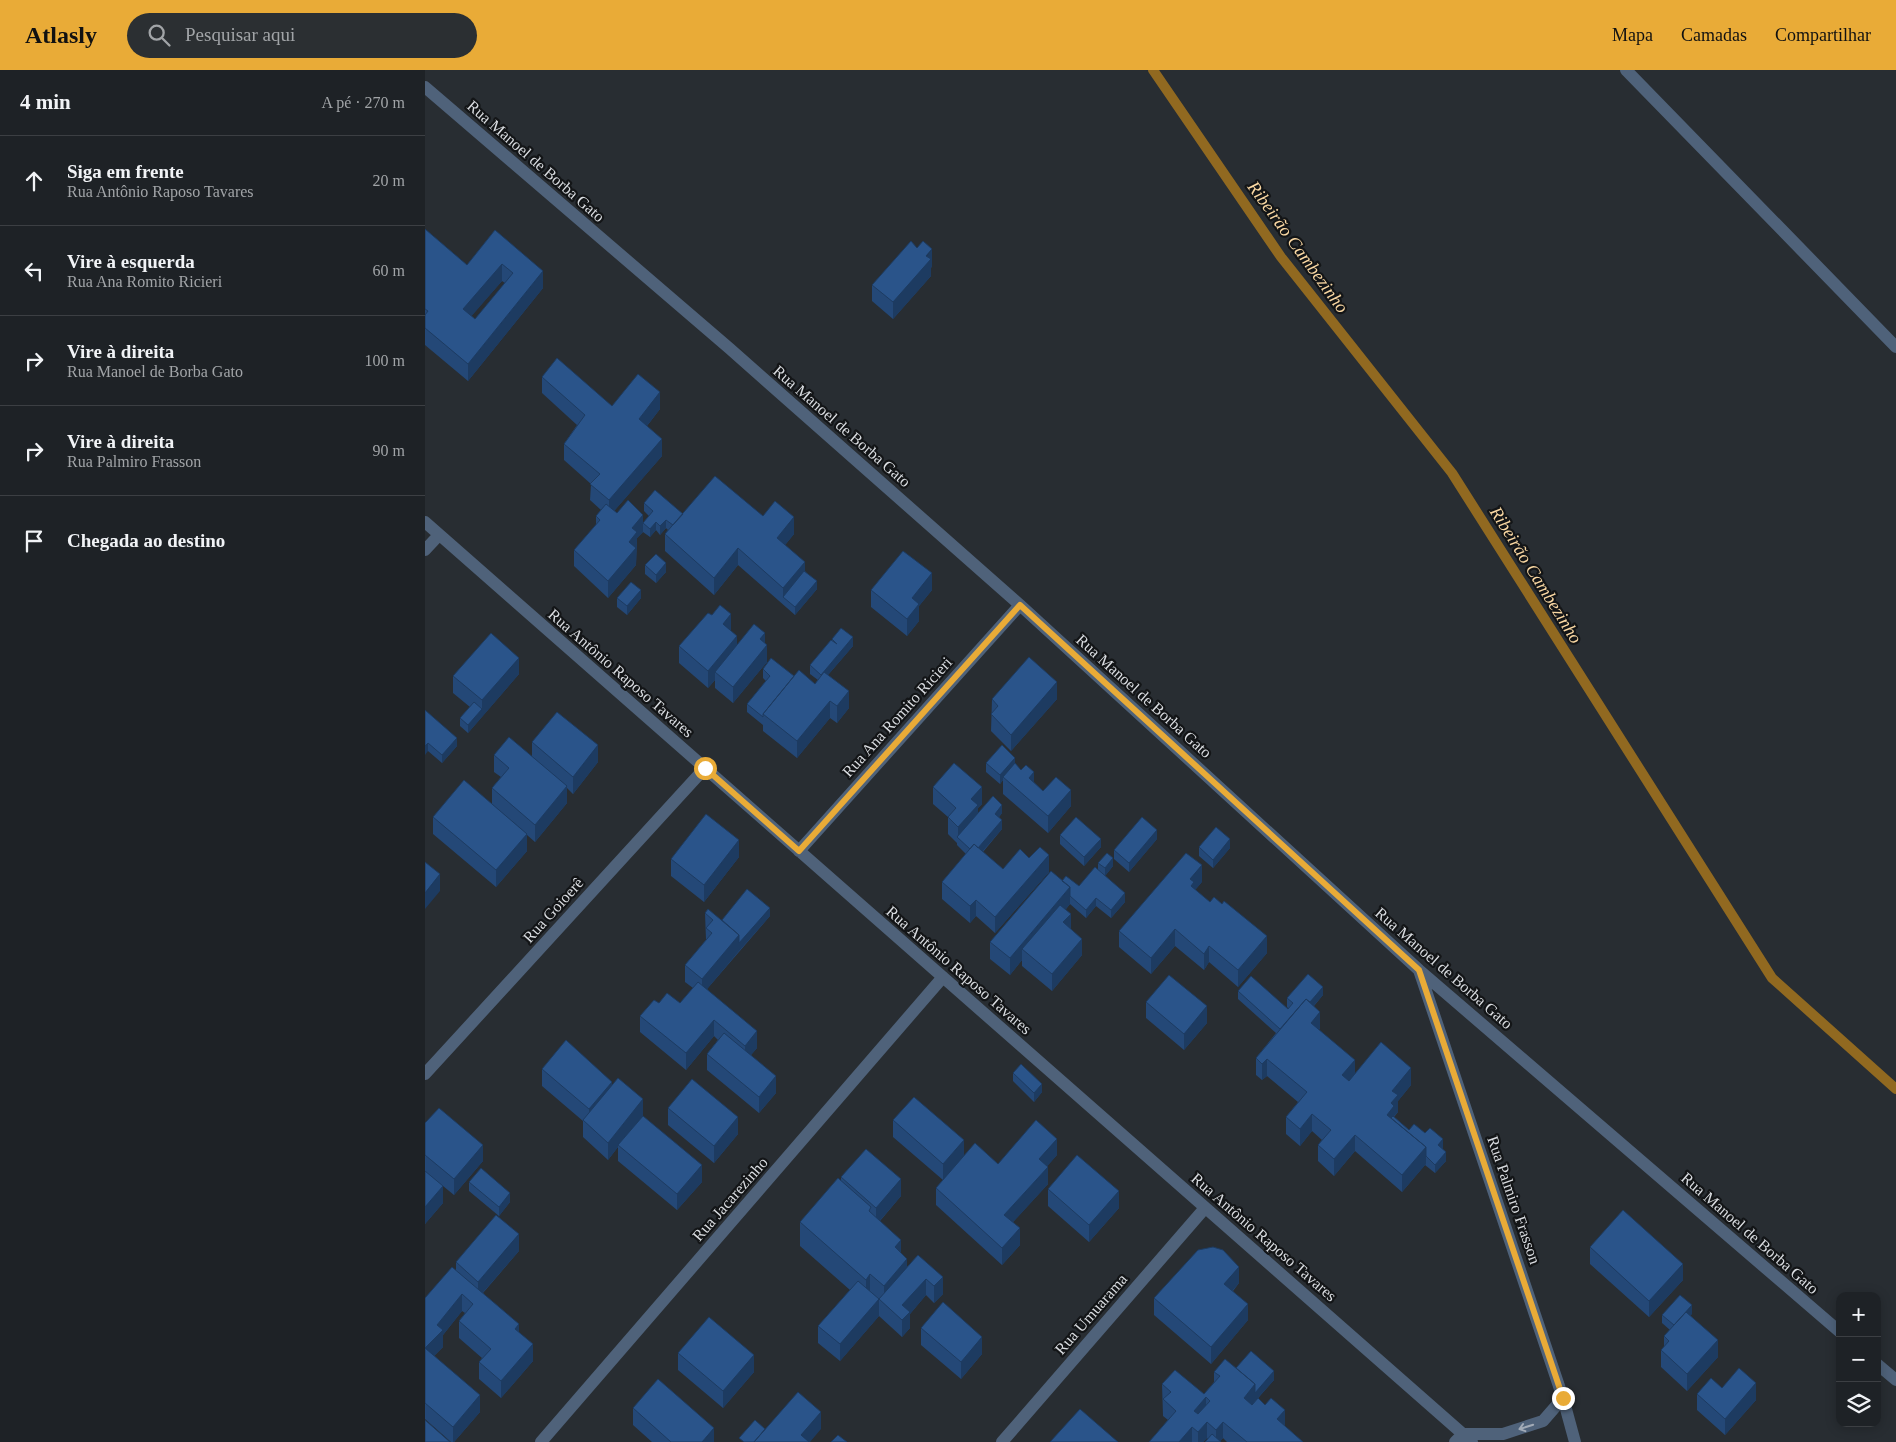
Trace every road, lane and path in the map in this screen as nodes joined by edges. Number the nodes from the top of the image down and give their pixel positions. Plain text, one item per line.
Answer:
1 (1626, 70) edge
2 (425, 87) edge
3 (1896, 347) edge
4 (425, 522) edge
5 (439, 534) junction
6 (425, 550) edge
7 (1020, 605) junction
8 (705, 768) junction
9 (799, 851) junction
10 (1419, 970) junction
11 (943, 977) junction
12 (425, 1074) edge
13 (1205, 1208) junction
14 (1836, 1329) edge
15 (1881, 1367) edge
16 (1896, 1380) edge
17 (1563, 1398) junction
18 (1463, 1439) edge
19 (541, 1442) edge
20 (1002, 1442) edge
21 (1575, 1442) edge

1 - 3 street
2 - 7 street, Rua Manoel de Borba Gato
4 - 5 street, Rua Antônio Raposo Tavares
5 - 6 street
5 - 8 street, Rua Antônio Raposo Tavares
7 - 9 street, Rua Ana Romito Ricieri
7 - 10 street, Rua Manoel de Borba Gato
8 - 9 street, Rua Antônio Raposo Tavares
8 - 12 street, Rua Goioerê
9 - 11 street, Rua Antônio Raposo Tavares
10 - 14 street, Rua Manoel de Borba Gato
10 - 17 street, Rua Palmiro Frasson
11 - 13 street, Rua Antônio Raposo Tavares
11 - 19 street, Rua Jacarezinho
13 - 18 street, Rua Antônio Raposo Tavares
13 - 20 street, Rua Umuarama
15 - 16 street
17 -> 18 street
17 - 21 street, Rua Palmiro Frasson

